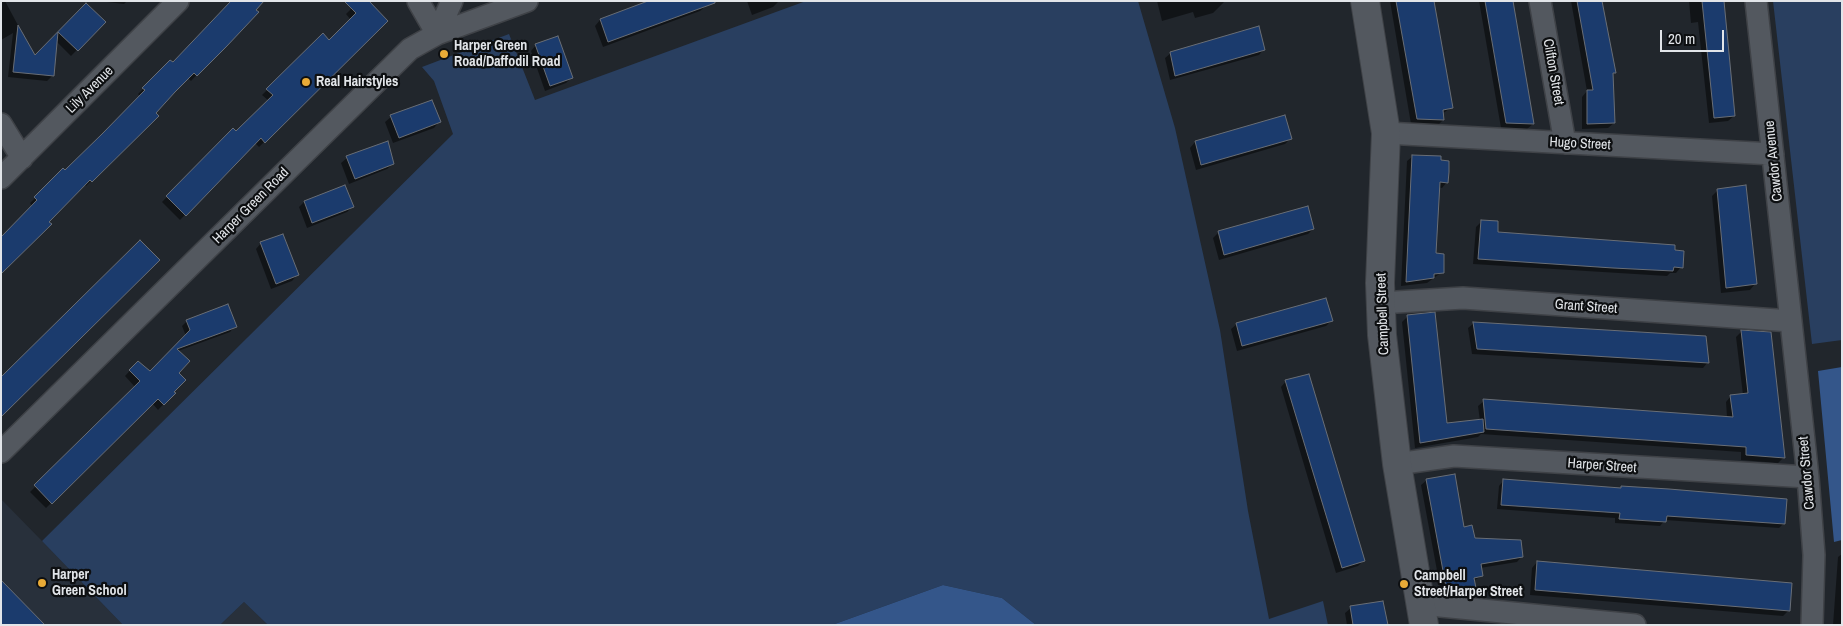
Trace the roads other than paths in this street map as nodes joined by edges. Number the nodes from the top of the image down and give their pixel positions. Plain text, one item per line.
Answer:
1 (178, 1) edge
2 (418, 1) edge
3 (452, 1) edge
4 (527, 1) edge
5 (1364, 1) edge
6 (1540, 1) edge
7 (1756, 1) edge
8 (437, 34) junction
9 (1, 124) edge
10 (1386, 133) junction
11 (1566, 143) junction
12 (1773, 154) junction
13 (22, 158) junction
14 (1, 178) edge
15 (1380, 303) junction
16 (1791, 321) junction
17 (1, 452) edge
18 (1397, 464) junction
19 (1808, 477) junction
20 (1422, 614) edge
21 (1635, 625) edge
22 (1812, 625) edge

1 - 13 street, Lily Avenue
2 - 8 street
3 - 8 street
4 - 8 street, Harper Green Road
5 - 10 street, Campbell Street
6 - 11 street, Clifton Street
7 - 12 street, Cawdor Avenue
8 - 17 street, Harper Green Road
9 - 13 street
10 - 11 street, Hugo Street
10 - 15 street, Campbell Street
11 - 12 street, Hugo Street
12 - 16 street, Cawdor Avenue
13 - 14 street, Lily Avenue
15 - 16 street, Grant Street
15 - 18 street, Campbell Street
16 - 19 street, Cawdor Street
18 - 19 street, Harper Street
18 - 20 street, Campbell Street
19 - 22 street, Cawdor Street
20 - 21 street

